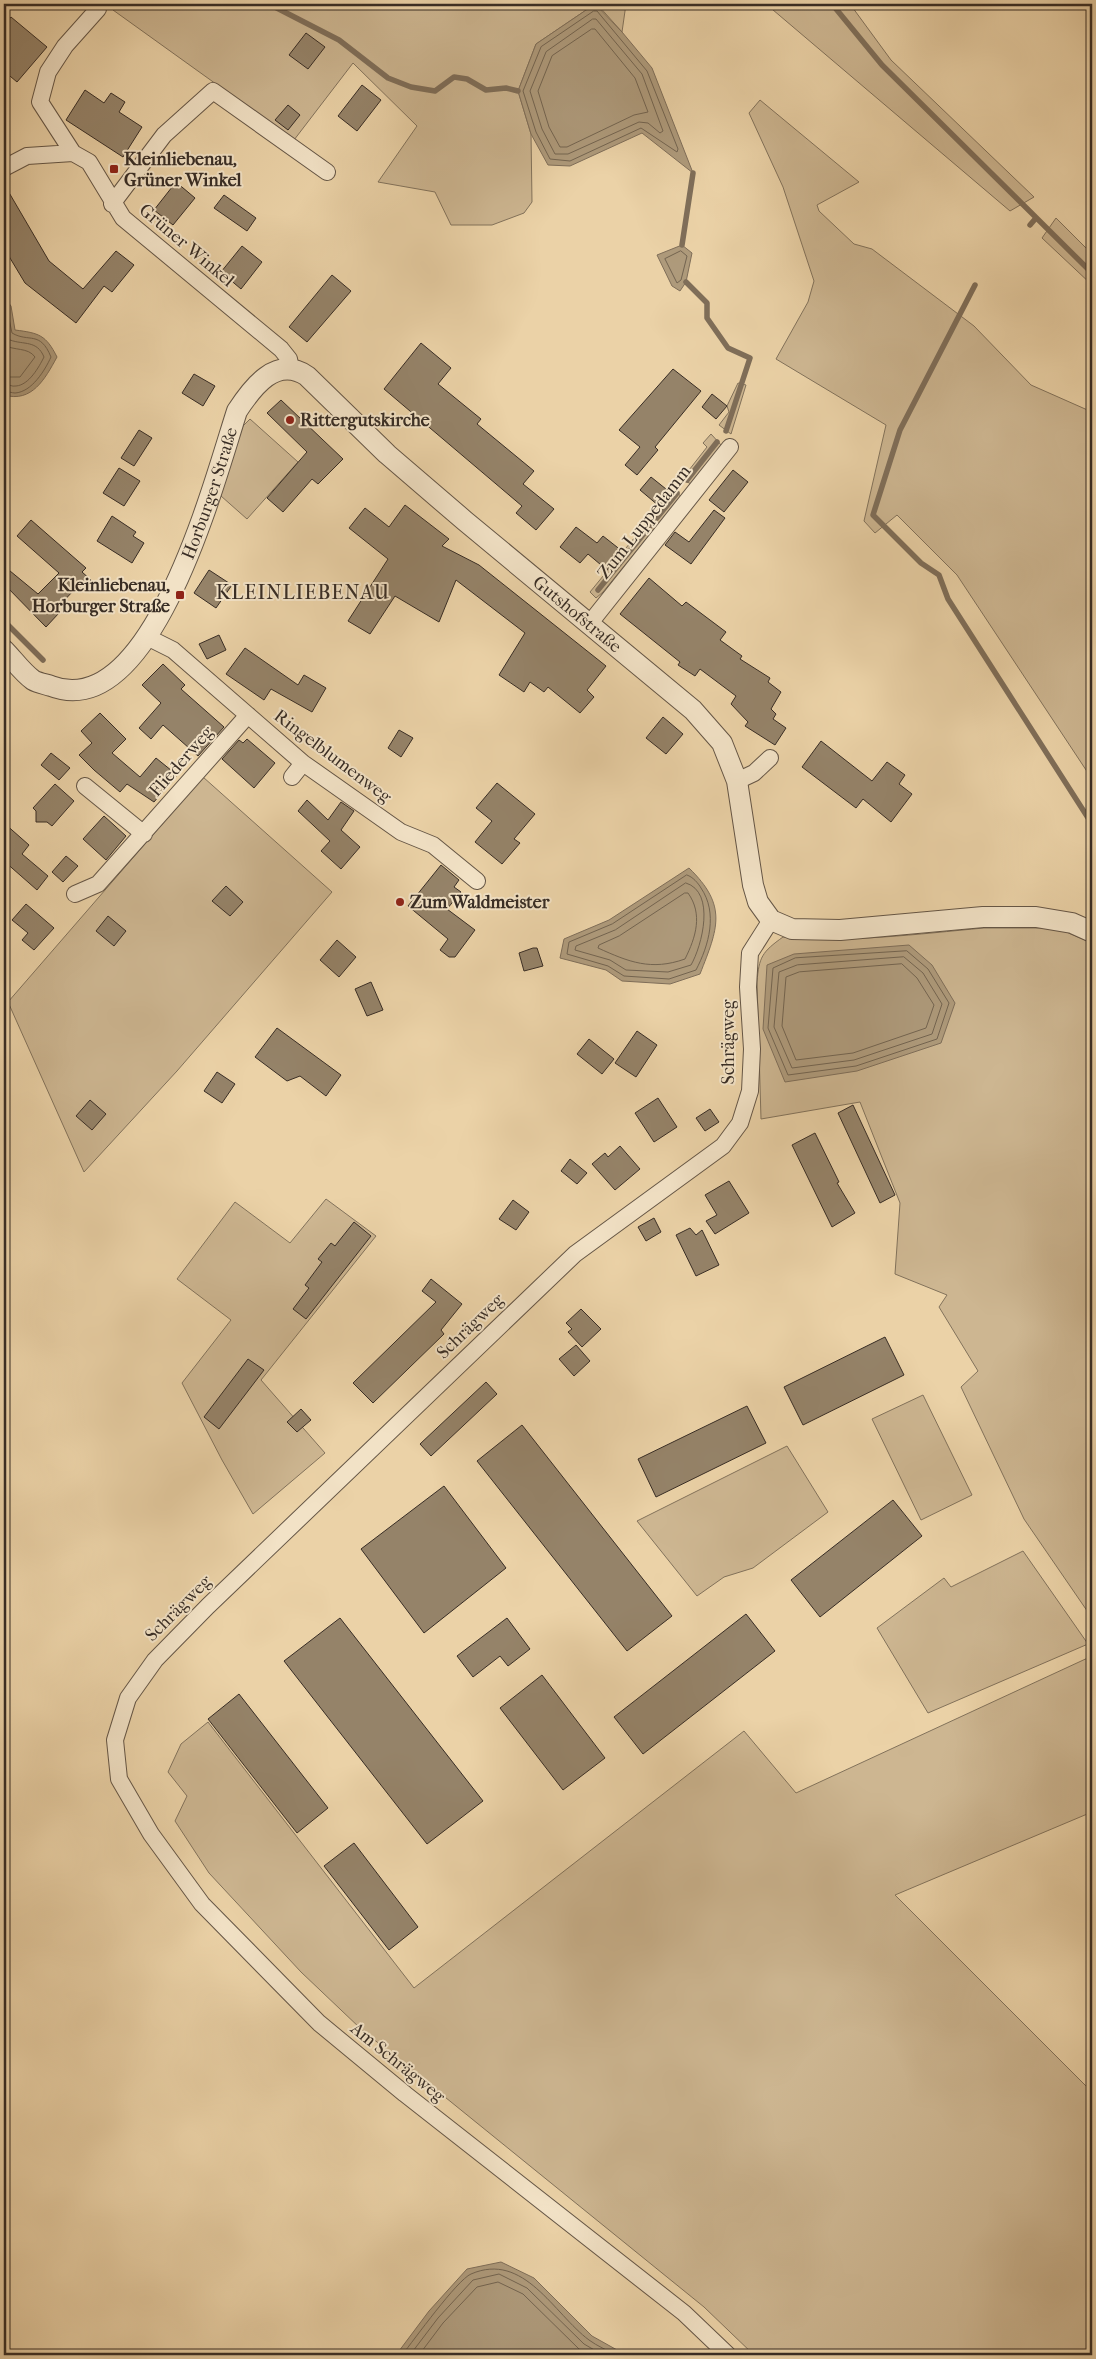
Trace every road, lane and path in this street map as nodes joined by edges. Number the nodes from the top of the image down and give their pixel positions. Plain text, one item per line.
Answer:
1 (98, 9) dead end
2 (73, 153) junction
3 (4, 168) edge
4 (326, 172) dead end
5 (112, 204) junction
6 (291, 369) junction
7 (730, 447) dead end
8 (590, 623) junction
9 (147, 637) junction
10 (4, 650) edge
11 (248, 716) junction
12 (770, 758) dead end
13 (303, 763) junction
14 (292, 776) dead end
15 (737, 781) junction
16 (84, 786) dead end
17 (144, 834) junction
18 (477, 881) dead end
19 (76, 894) dead end
20 (771, 920) junction
21 (1092, 932) edge
22 (115, 1740) joint
23 (728, 2355) edge

1 - 2 street, Grüner Winkel
2 - 3 street
2 - 5 street, Grüner Winkel
4 - 5 street
5 - 6 street, Grüner Winkel
6 - 8 street, Gutshofstraße
6 - 9 street, Horburger Straße
7 - 8 street, Zum Luppedamm
8 - 15 street, Gutshofstraße
9 - 10 street, Horburger Straße
9 - 11 street, Ringelblumenweg
11 - 13 street, Ringelblumenweg
11 - 17 street, Fliederweg
12 - 15 street
13 - 14 street
13 - 18 street, Ringelblumenweg
15 - 20 street, Gutshofstraße
16 - 17 street
17 - 19 street, Fliederweg
20 - 21 street
20 - 22 street, Schrägweg
22 - 23 street, Am Schrägweg

